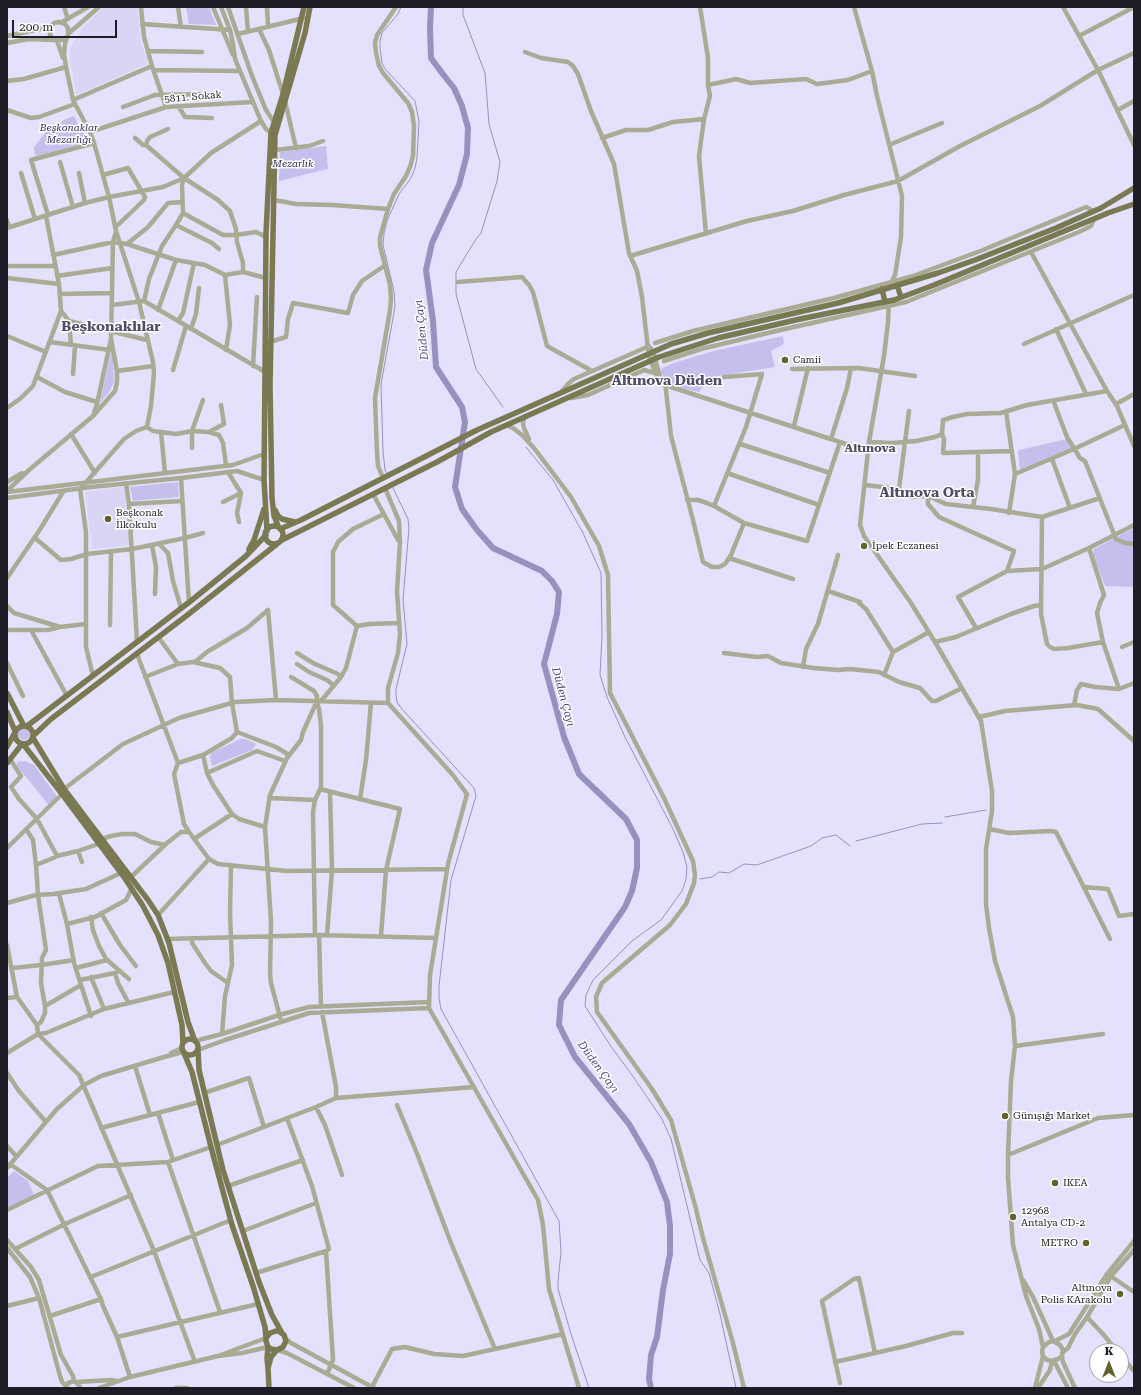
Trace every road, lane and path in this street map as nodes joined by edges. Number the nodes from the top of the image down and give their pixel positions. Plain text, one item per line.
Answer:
1 (64, 7) edge
2 (88, 7) edge
3 (99, 7) edge
4 (141, 7) edge
5 (178, 7) edge
6 (213, 7) edge
7 (221, 7) edge
8 (228, 7) edge
9 (246, 7) edge
10 (267, 7) edge
11 (304, 7) edge
12 (310, 7) edge
13 (396, 7) edge
14 (700, 7) edge
15 (854, 7) edge
16 (1063, 7) edge
17 (1134, 7) edge
18 (302, 18) junction
19 (309, 18) junction
20 (68, 19) junction
21 (62, 22) junction
22 (142, 24) junction
23 (181, 26) junction
24 (268, 26) junction
25 (50, 27) junction
26 (222, 29) junction
27 (259, 29) junction
28 (230, 30) junction
29 (248, 32) junction
30 (238, 34) junction
31 (67, 35) junction
32 (7, 36) edge
33 (1079, 36) junction
34 (55, 40) junction
35 (7, 43) edge
36 (148, 51) junction
37 (202, 52) dead end
38 (524, 52) dead end
39 (1134, 53) edge
40 (235, 59) junction
41 (66, 67) junction
42 (153, 68) junction
43 (1098, 70) junction
44 (872, 71) junction
45 (240, 72) junction
46 (7, 81) edge
47 (708, 85) junction
48 (161, 94) junction
49 (203, 94) dead end
50 (283, 94) junction
51 (285, 101) junction
52 (1134, 101) edge
53 (74, 102) junction
54 (253, 102) junction
55 (123, 107) dead end
56 (179, 107) junction
57 (166, 108) junction
58 (7, 110) edge
59 (1118, 110) junction
60 (212, 118) dead end
61 (704, 119) junction
62 (261, 121) junction
63 (274, 122) junction
64 (942, 123) dead end
65 (277, 128) junction
66 (168, 129) dead end
67 (90, 132) junction
68 (273, 134) junction
69 (136, 138) dead end
70 (602, 138) junction
71 (323, 141) dead end
72 (94, 143) junction
73 (146, 145) junction
74 (888, 145) junction
75 (1134, 145) edge
76 (296, 148) junction
77 (275, 150) junction
78 (60, 162) dead end
79 (21, 173) dead end
80 (78, 173) dead end
81 (104, 175) junction
82 (184, 178) junction
83 (898, 181) junction
84 (1134, 188) edge
85 (143, 191) junction
86 (109, 197) junction
87 (274, 200) junction
88 (182, 202) junction
89 (85, 203) junction
90 (1134, 204) edge
91 (73, 207) junction
92 (388, 209) junction
93 (183, 213) junction
94 (47, 215) junction
95 (35, 219) junction
96 (1094, 219) junction
97 (7, 220) edge
98 (176, 225) junction
99 (8, 227) edge
100 (115, 229) junction
101 (706, 234) junction
102 (236, 235) junction
103 (266, 238) junction
104 (113, 242) junction
105 (121, 244) junction
106 (127, 244) junction
107 (219, 249) dead end
108 (1031, 252) junction
109 (53, 255) junction
110 (158, 255) junction
111 (630, 256) junction
112 (176, 260) junction
113 (194, 263) junction
114 (7, 266) edge
115 (55, 266) junction
116 (384, 266) junction
117 (112, 268) junction
118 (243, 272) junction
119 (225, 275) junction
120 (57, 276) junction
121 (7, 278) edge
122 (266, 278) junction
123 (458, 282) dead end
124 (59, 284) junction
125 (893, 284) junction
126 (198, 288) dead end
127 (882, 289) junction
128 (112, 293) junction
129 (60, 294) junction
130 (1134, 295) edge
131 (257, 297) dead end
132 (901, 297) junction
133 (142, 301) junction
134 (888, 303) junction
135 (112, 305) junction
136 (158, 310) junction
137 (61, 311) junction
138 (69, 321) junction
139 (178, 321) junction
140 (1070, 323) junction
141 (189, 328) junction
142 (1056, 329) junction
143 (111, 331) junction
144 (693, 331) junction
145 (7, 336) edge
146 (686, 339) junction
147 (147, 340) junction
148 (50, 342) junction
149 (270, 342) junction
150 (655, 343) dead end
151 (1024, 344) dead end
152 (73, 345) junction
153 (692, 346) junction
154 (649, 349) junction
155 (701, 349) junction
156 (111, 350) junction
157 (226, 350) junction
158 (46, 352) junction
159 (652, 360) junction
160 (664, 360) dead end
161 (153, 366) junction
162 (253, 366) junction
163 (808, 368) junction
164 (851, 368) junction
165 (792, 369) dead end
166 (173, 370) dead end
167 (117, 371) junction
168 (592, 371) junction
169 (265, 372) junction
170 (882, 372) junction
171 (655, 373) junction
172 (73, 374) dead end
173 (915, 376) dead end
174 (37, 377) junction
175 (660, 377) junction
176 (724, 377) dead end
177 (665, 381) junction
178 (562, 391) junction
179 (1107, 391) junction
180 (1086, 394) junction
181 (1134, 394) edge
182 (563, 399) junction
183 (203, 400) dead end
184 (1053, 400) junction
185 (97, 402) junction
186 (1116, 404) junction
187 (221, 405) dead end
188 (7, 408) edge
189 (909, 411) dead end
190 (1006, 411) junction
191 (751, 413) junction
192 (93, 416) junction
193 (525, 416) junction
194 (506, 425) junction
195 (1125, 425) junction
196 (794, 426) junction
197 (147, 428) junction
198 (192, 431) junction
199 (161, 432) junction
200 (209, 432) junction
201 (71, 434) junction
202 (942, 434) junction
203 (832, 439) junction
204 (840, 442) junction
205 (869, 442) junction
206 (904, 442) junction
207 (740, 444) junction
208 (1134, 446) edge
209 (192, 448) dead end
210 (534, 448) junction
211 (869, 448) junction
212 (1074, 449) junction
213 (1012, 451) junction
214 (978, 453) junction
215 (264, 454) junction
216 (1052, 458) junction
217 (226, 465) junction
218 (29, 470) junction
219 (228, 472) junction
220 (95, 473) junction
221 (165, 473) junction
222 (727, 473) junction
223 (830, 473) junction
224 (1014, 474) junction
225 (181, 478) junction
226 (383, 478) junction
227 (264, 480) junction
228 (7, 482) edge
229 (86, 483) junction
230 (126, 483) junction
231 (865, 485) junction
232 (385, 488) junction
233 (80, 489) junction
234 (899, 489) junction
235 (7, 492) edge
236 (63, 492) junction
237 (241, 493) junction
238 (373, 494) junction
239 (928, 496) junction
240 (7, 498) edge
241 (1100, 498) junction
242 (182, 500) junction
243 (688, 500) junction
244 (222, 502) dead end
245 (265, 502) junction
246 (129, 504) junction
247 (819, 505) junction
248 (714, 506) junction
249 (273, 507) junction
250 (973, 507) junction
251 (1070, 508) junction
252 (1009, 513) junction
253 (384, 514) junction
254 (1042, 518) junction
255 (239, 522) dead end
256 (296, 522) junction
257 (744, 523) junction
258 (1134, 525) edge
259 (279, 528) junction
260 (203, 533) dead end
261 (266, 533) junction
262 (1115, 534) junction
263 (35, 538) junction
264 (185, 538) junction
265 (279, 542) junction
266 (400, 542) junction
267 (159, 544) junction
268 (1134, 544) edge
269 (152, 545) junction
270 (1089, 548) junction
271 (132, 549) junction
272 (111, 551) junction
273 (87, 554) junction
274 (838, 555) dead end
275 (246, 556) junction
276 (729, 558) junction
277 (1042, 569) junction
278 (1007, 571) junction
279 (7, 578) edge
280 (793, 579) dead end
281 (828, 591) junction
282 (155, 594) dead end
283 (189, 603) junction
284 (1041, 605) junction
285 (7, 606) edge
286 (181, 608) junction
287 (399, 623) junction
288 (86, 624) junction
289 (110, 625) dead end
290 (60, 626) junction
291 (357, 626) junction
292 (976, 628) junction
293 (7, 630) edge
294 (31, 630) junction
295 (929, 632) junction
296 (159, 638) junction
297 (137, 642) junction
298 (935, 642) junction
299 (1103, 642) junction
300 (1134, 642) edge
301 (1122, 647) dead end
302 (893, 652) junction
303 (297, 653) dead end
304 (724, 653) dead end
305 (136, 654) junction
306 (195, 662) junction
307 (7, 663) edge
308 (178, 664) junction
309 (297, 664) dead end
310 (803, 667) junction
311 (884, 675) junction
312 (93, 676) junction
313 (145, 676) junction
314 (290, 676) dead end
315 (341, 677) junction
316 (1134, 683) edge
317 (333, 685) junction
318 (962, 688) junction
319 (1119, 689) junction
320 (7, 693) edge
321 (23, 696) dead end
322 (66, 696) junction
323 (276, 700) junction
324 (318, 701) junction
325 (232, 703) junction
326 (371, 703) junction
327 (388, 703) junction
328 (1074, 705) junction
329 (7, 712) edge
330 (978, 717) junction
331 (164, 725) junction
332 (26, 726) junction
333 (237, 732) junction
334 (15, 733) junction
335 (33, 737) junction
336 (1134, 741) edge
337 (23, 744) junction
338 (7, 748) edge
339 (203, 755) junction
340 (289, 756) junction
341 (9, 761) edge
342 (285, 761) junction
343 (178, 763) junction
344 (207, 773) junction
345 (320, 789) junction
346 (63, 791) junction
347 (330, 792) junction
348 (269, 798) junction
349 (360, 799) junction
350 (315, 800) junction
351 (232, 814) junction
352 (37, 819) junction
353 (265, 827) junction
354 (26, 829) junction
355 (989, 829) junction
356 (188, 832) junction
357 (194, 839) junction
358 (100, 841) junction
359 (165, 846) junction
360 (7, 848) edge
361 (78, 852) junction
362 (57, 856) junction
363 (209, 859) junction
364 (82, 862) dead end
365 (36, 864) junction
366 (231, 865) junction
367 (268, 869) junction
368 (447, 869) junction
369 (314, 870) junction
370 (332, 870) junction
371 (386, 870) junction
372 (121, 873) junction
373 (131, 877) junction
374 (1084, 886) junction
375 (132, 888) junction
376 (59, 894) junction
377 (38, 895) junction
378 (7, 903) edge
379 (102, 913) junction
380 (1134, 914) edge
381 (158, 915) junction
382 (91, 917) junction
383 (67, 924) junction
384 (271, 935) junction
385 (317, 935) junction
386 (327, 935) junction
387 (381, 936) junction
388 (231, 937) junction
389 (192, 938) junction
390 (436, 938) junction
391 (167, 939) junction
392 (1110, 939) dead end
393 (7, 945) edge
394 (74, 960) junction
395 (107, 960) junction
396 (41, 965) junction
397 (136, 966) dead end
398 (12, 968) junction
399 (76, 968) junction
400 (117, 972) junction
401 (91, 977) junction
402 (129, 979) dead end
403 (80, 982) junction
404 (228, 983) junction
405 (174, 992) junction
406 (18, 997) junction
407 (7, 998) edge
408 (128, 1002) junction
409 (430, 1002) junction
410 (45, 1006) junction
411 (321, 1006) junction
412 (429, 1008) junction
413 (104, 1009) junction
414 (322, 1012) junction
415 (279, 1014) junction
416 (91, 1016) junction
417 (281, 1021) junction
418 (38, 1025) junction
419 (38, 1034) junction
420 (222, 1034) junction
421 (1103, 1034) dead end
422 (195, 1041) junction
423 (1015, 1046) junction
424 (183, 1049) junction
425 (198, 1050) junction
426 (7, 1053) edge
427 (134, 1066) junction
428 (7, 1073) edge
429 (84, 1085) junction
430 (474, 1087) junction
431 (204, 1093) junction
432 (336, 1098) junction
433 (199, 1102) junction
434 (397, 1105) dead end
435 (316, 1107) junction
436 (158, 1113) junction
437 (150, 1115) junction
438 (1134, 1115) edge
439 (287, 1118) junction
440 (46, 1122) junction
441 (264, 1127) junction
442 (101, 1128) junction
443 (217, 1145) junction
444 (7, 1146) edge
445 (211, 1147) junction
446 (1008, 1155) junction
447 (16, 1156) junction
448 (173, 1160) junction
449 (303, 1160) junction
450 (168, 1162) junction
451 (118, 1164) junction
452 (8, 1166) edge
453 (342, 1175) dead end
454 (228, 1186) junction
455 (47, 1190) junction
456 (131, 1195) junction
457 (316, 1203) junction
458 (7, 1210) edge
459 (231, 1220) junction
460 (65, 1224) junction
461 (243, 1231) junction
462 (193, 1235) junction
463 (7, 1240) edge
464 (1134, 1242) edge
465 (7, 1248) edge
466 (15, 1249) junction
467 (1134, 1250) edge
468 (154, 1251) junction
469 (326, 1251) junction
470 (256, 1273) junction
471 (1021, 1275) junction
472 (1109, 1275) junction
473 (91, 1277) junction
474 (1134, 1292) edge
475 (39, 1298) junction
476 (101, 1299) junction
477 (258, 1304) junction
478 (7, 1306) edge
479 (220, 1312) junction
480 (50, 1316) junction
481 (1087, 1318) junction
482 (180, 1321) junction
483 (962, 1333) dead end
484 (563, 1334) junction
485 (283, 1335) junction
486 (117, 1337) junction
487 (266, 1338) junction
488 (1054, 1341) junction
489 (1110, 1343) edge
490 (268, 1347) junction
491 (1043, 1347) junction
492 (495, 1349) junction
493 (277, 1350) junction
494 (875, 1353) junction
495 (1062, 1355) junction
496 (218, 1356) junction
497 (1043, 1356) junction
498 (1053, 1361) junction
499 (195, 1362) junction
500 (835, 1362) junction
501 (331, 1365) junction
502 (268, 1368) junction
503 (327, 1374) junction
504 (130, 1377) junction
505 (116, 1381) junction
506 (75, 1382) junction
507 (840, 1384) dead end
508 (66, 1387) edge
509 (80, 1388) edge
510 (99, 1388) edge
511 (176, 1388) edge
512 (187, 1388) edge
513 (269, 1388) edge
514 (354, 1388) edge
515 (373, 1388) edge
516 (579, 1388) edge
517 (744, 1388) edge
518 (1036, 1388) edge
519 (1068, 1388) edge
520 (1074, 1388) edge

1 - 20 street
2 - 20 street
3 - 31 street
4 - 22 street
5 - 23 street
6 - 26 street
7 - 28 street
8 - 30 street
9 - 29 street
10 - 24 street
11 - 18 main road
12 - 19 main road
13 - 92 street
14 - 47 street
15 - 44 street
16 - 33 street
17 - 33 street
18 - 19 street
18 - 24 street
18 - 50 main road
19 - 51 main road
20 - 21 street
21 - 25 street
21 - 31 street
22 - 23 street
22 - 36 street
23 - 26 street
24 - 27 street
25 - 32 street
25 - 34 street
26 - 28 street
26 - 40 street
27 - 29 street
27 - 50 street
28 - 40 street
29 - 30 street
30 - 63 street
31 - 34 street
31 - 41 street
33 - 43 street
34 - 35 street
34 - 41 street
36 - 37 street
36 - 42 street
38 - 70 street
39 - 43 street
40 - 45 street
41 - 46 street
41 - 53 street
42 - 45 street
42 - 48 street
42 - 53 street
43 - 59 street
43 - 83 street
44 - 47 street
44 - 74 street
45 - 54 street
47 - 61 street
48 - 49 street
48 - 55 street
48 - 57 street
50 - 63 main road
51 - 65 main road
51 - 76 street
52 - 59 street
53 - 58 street
53 - 67 street
54 - 56 street, 5811. Sokak
54 - 62 street
56 - 57 street, 5811. Sokak
56 - 60 street
57 - 67 street, 5811. Sokak
59 - 75 street
61 - 70 street
61 - 101 street
62 - 68 street
62 - 82 street
63 - 65 street
63 - 68 main road
64 - 74 street
65 - 68 main road
66 - 73 street
67 - 72 street
68 - 77 main road
68 - 103 main road
69 - 73 street
70 - 111 street
71 - 76 street
72 - 81 street
72 - 94 street
73 - 82 street
74 - 83 street
76 - 77 street
77 - 87 main road
78 - 91 street
79 - 95 street
80 - 89 street
81 - 85 street
81 - 86 street
82 - 85 street
82 - 88 street
82 - 102 street
83 - 101 street
83 - 125 street
84 - 125 main road
85 - 86 street
85 - 100 street
86 - 89 street
86 - 100 street
87 - 92 street
87 - 149 main road
88 - 93 street
88 - 106 street
89 - 91 street
90 - 96 main road
91 - 94 street
92 - 116 street
93 - 98 street
93 - 102 street
94 - 95 street
94 - 109 street
95 - 99 street
96 - 108 street
96 - 132 main road
97 - 99 street
98 - 107 street
98 - 110 street
100 - 104 street
100 - 105 street
101 - 111 street
102 - 103 street
102 - 118 street
103 - 122 main road
104 - 105 street
104 - 109 street
104 - 117 street
105 - 106 street
105 - 133 street
106 - 110 street
108 - 134 street
108 - 140 street
109 - 115 street
110 - 112 street
110 - 133 street
111 - 154 street
112 - 113 street
112 - 136 street
113 - 119 street
113 - 139 street
114 - 115 street
115 - 120 street
116 - 149 street
116 - 226 street
117 - 120 street
117 - 128 street
118 - 119 street
118 - 122 street
119 - 157 street
120 - 124 street
121 - 124 street
122 - 169 main road
123 - 168 street
124 - 129 street
125 - 127 main road
125 - 132 main road
125 - 144 street
126 - 141 street
127 - 134 main road
127 - 146 main road
128 - 129 street
128 - 135 street
129 - 137 street
130 - 140 street
131 - 162 street
132 - 134 main road
133 - 135 street
133 - 136 street
133 - 147 street
134 - 153 main road
134 - 155 street
134 - 170 street
135 - 143 street
136 - 139 street
137 - 138 street
137 - 148 street
138 - 143 street
138 - 152 street
139 - 141 street
140 - 142 street
140 - 179 street
141 - 157 street
141 - 166 street
142 - 151 street
142 - 180 street
143 - 147 street
143 - 156 street
144 - 146 street
144 - 150 street
145 - 158 street
146 - 154 main road
147 - 161 street
148 - 152 street
148 - 158 street
149 - 249 main road
152 - 156 street
152 - 172 street
153 - 155 street
153 - 159 main road
154 - 159 street
154 - 168 street
154 - 178 main road
155 - 160 street
156 - 167 street
156 - 185 street
157 - 162 street
158 - 174 street
159 - 171 street
159 - 175 street
159 - 182 main road
161 - 167 street
161 - 197 street
162 - 169 street
163 - 164 street
163 - 165 street
163 - 196 street
164 - 170 street
164 - 203 street
167 - 192 street
168 - 178 street
169 - 215 main road
170 - 173 street
170 - 205 street
171 - 175 street
171 - 182 street
174 - 185 street
174 - 188 street
175 - 177 street
176 - 191 street
177 - 191 street
177 - 243 street
178 - 226 main road
179 - 180 street
179 - 186 street
180 - 184 street
181 - 186 street
182 - 193 main road
183 - 198 street
184 - 190 street
184 - 212 street
185 - 192 street
186 - 195 street
187 - 200 street
189 - 206 street
190 - 202 street
190 - 213 street
191 - 196 street
191 - 207 street
192 - 201 street
193 - 194 main road
193 - 210 street
194 - 210 street
194 - 232 main road
195 - 208 street
195 - 212 street
196 - 203 street
197 - 199 street
197 - 220 street
198 - 199 street
198 - 200 street
198 - 209 street
199 - 221 street
200 - 217 street
201 - 218 street
201 - 220 street
202 - 206 street
202 - 214 street
203 - 204 street
204 - 211 street
204 - 223 street
205 - 206 street
205 - 211 street
206 - 234 street
207 - 222 street
207 - 223 street
210 - 517 street
211 - 231 street
212 - 216 street
212 - 241 street
213 - 214 street
213 - 224 street
214 - 250 street
215 - 217 street
215 - 227 main road
216 - 224 street
216 - 251 street
217 - 221 street
218 - 228 street
218 - 235 street
219 - 225 street
219 - 227 street
219 - 237 street
220 - 229 street
221 - 229 street
222 - 247 street
222 - 248 street
223 - 247 street
224 - 252 street
225 - 230 street
225 - 242 street
226 - 256 main road
227 - 245 main road
229 - 233 street
229 - 235 street
230 - 233 street
230 - 246 street
231 - 234 street
231 - 295 street
232 - 238 main road
232 - 266 street
233 - 236 street
233 - 273 street
234 - 239 street
236 - 240 street
236 - 263 street
237 - 244 street
237 - 255 street
238 - 253 street
238 - 265 main road
239 - 250 street
239 - 278 street
241 - 251 street
241 - 262 street
242 - 246 street
242 - 264 street
243 - 248 street
243 - 276 street
245 - 261 main road
245 - 275 main road
246 - 271 street
247 - 257 street
248 - 257 street
249 - 256 main road
249 - 259 main road
250 - 252 street
251 - 254 street
252 - 254 street
253 - 266 street
253 - 291 street
254 - 277 street
256 - 259 main road
257 - 276 street
258 - 262 street
259 - 261 main road
259 - 265 main road
260 - 264 street
261 - 265 main road
261 - 275 main road
262 - 268 street
262 - 270 street
263 - 273 street
263 - 279 street
264 - 267 street
264 - 283 street
265 - 296 main road
266 - 287 street
267 - 269 street
267 - 286 street
269 - 271 street
269 - 282 street
270 - 277 street
270 - 299 street
271 - 272 street
271 - 297 street
272 - 273 street
272 - 289 street
273 - 288 street
274 - 281 street
275 - 283 main road
276 - 280 street
277 - 278 street
277 - 284 street
278 - 292 street
281 - 302 street
281 - 310 street
283 - 286 main road
284 - 292 street
284 - 299 street
285 - 290 street
286 - 297 main road
287 - 291 street
287 - 327 street
288 - 290 street
288 - 312 street
290 - 294 street
291 - 315 street
292 - 298 street
293 - 294 street
294 - 322 street
295 - 298 street
295 - 302 street
296 - 305 main road
296 - 308 street
297 - 312 main road
298 - 318 street
299 - 319 street
300 - 301 street
302 - 311 street
303 - 315 street
304 - 310 street
305 - 313 street
305 - 335 main road
306 - 308 street
306 - 323 street
306 - 325 street
307 - 321 street
308 - 313 street
309 - 317 street
310 - 311 street
311 - 318 street
312 - 322 main road
313 - 331 street
314 - 324 street
315 - 317 street
316 - 319 street
317 - 324 street
318 - 330 street
319 - 328 street
320 - 332 main road
322 - 332 main road
323 - 324 street
323 - 325 street
324 - 326 street
324 - 340 street
324 - 345 street
325 - 331 street
325 - 333 street
326 - 327 street
326 - 349 street
327 - 368 street
328 - 330 street
328 - 336 street
329 - 334 main road
330 - 355 street
331 - 343 street
331 - 346 street
332 - 334 main road
332 - 335 main road
333 - 339 street
333 - 340 street
334 - 337 main road
334 - 338 main road
335 - 337 main road
335 - 346 main road
337 - 341 main road
337 - 346 main road
339 - 343 street
339 - 344 street
340 - 342 street
341 - 352 street
342 - 344 street
342 - 348 street
343 - 356 street
344 - 351 street
345 - 347 street
345 - 350 street
346 - 352 street
346 - 358 main road
347 - 349 street
347 - 370 street
348 - 350 street
348 - 353 street
349 - 371 street
350 - 369 street
351 - 353 street
351 - 357 street
352 - 354 street
352 - 362 street
353 - 367 street
354 - 360 street
354 - 365 street
355 - 374 street
355 - 423 street
356 - 357 street
356 - 359 street
357 - 363 street
358 - 359 street
358 - 361 street
358 - 372 main road
358 - 373 main road
359 - 373 street
361 - 362 street
361 - 364 street
362 - 365 street
363 - 366 street
363 - 381 street
365 - 377 street
366 - 367 street
366 - 388 street
367 - 369 street
367 - 384 street
368 - 371 street
368 - 390 street
369 - 370 street
369 - 385 street
370 - 371 street
370 - 386 street
371 - 387 street
372 - 375 main road
372 - 376 street
373 - 381 main road
374 - 380 street
374 - 392 street
375 - 379 street
375 - 405 main road
376 - 377 street
376 - 383 street
377 - 378 street
377 - 396 street
379 - 382 street
379 - 397 street
381 - 391 main road
382 - 383 street
382 - 395 street
383 - 394 street
384 - 385 street
384 - 388 street
384 - 415 street
385 - 386 street
385 - 411 street
386 - 387 street
387 - 390 street
388 - 389 street
388 - 404 street
389 - 391 street
389 - 404 street
390 - 409 street
391 - 422 main road
393 - 398 street
394 - 396 street
394 - 399 street
395 - 399 street
395 - 400 street
396 - 398 street
396 - 410 street
398 - 406 street
399 - 403 street
400 - 401 street
400 - 402 street
400 - 408 street
401 - 403 street
401 - 413 street
403 - 410 street
403 - 416 street
404 - 420 street
405 - 408 street
405 - 424 main road
406 - 407 street
406 - 418 street
408 - 413 street
409 - 411 street
409 - 412 street
410 - 418 street
411 - 415 street
412 - 414 street
412 - 430 street
413 - 416 street
414 - 417 street
414 - 432 street
415 - 417 street
415 - 420 street
416 - 419 street
417 - 425 street
418 - 419 street
419 - 426 street
419 - 429 street
420 - 422 street
421 - 423 street
422 - 424 main road
422 - 425 main road
423 - 446 street
424 - 425 main road
424 - 427 street
424 - 433 main road
425 - 431 main road
427 - 429 street
427 - 437 street
428 - 440 street
429 - 440 street
429 - 442 street
430 - 432 street
430 - 484 street
431 - 441 street
431 - 443 main road
432 - 435 street
433 - 436 street
433 - 445 main road
434 - 492 street
435 - 439 street
435 - 453 street
436 - 437 street
436 - 448 street
437 - 442 street
438 - 446 street
439 - 441 street
439 - 449 street
440 - 447 street
441 - 443 street
442 - 451 street
443 - 454 main road
444 - 447 street
445 - 448 street
445 - 459 main road
446 - 471 street
447 - 452 street
448 - 450 street
449 - 454 street
449 - 457 street
450 - 451 street
450 - 462 street
451 - 455 street
451 - 456 street
452 - 455 street
454 - 461 main road
455 - 458 street
455 - 460 street
456 - 460 street
456 - 468 street
457 - 461 street
457 - 469 street
459 - 462 street
459 - 477 main road
460 - 466 street
460 - 473 street
461 - 470 main road
462 - 468 street
462 - 479 street
463 - 466 street
464 - 472 street
465 - 475 street
466 - 480 street
467 - 472 street
468 - 473 street
468 - 482 street
469 - 470 street
469 - 501 street
470 - 485 main road
471 - 488 street
471 - 491 street
472 - 474 street
472 - 481 street
472 - 488 street
473 - 476 street
475 - 478 street
475 - 508 street
476 - 480 street
476 - 486 street
477 - 479 street
477 - 487 main road
479 - 482 street
480 - 506 street
481 - 489 street
481 - 495 street
482 - 486 street
482 - 499 street
483 - 494 street
484 - 492 street
484 - 516 street
485 - 487 main road
485 - 493 main road
485 - 501 street
486 - 504 street
487 - 490 main road
487 - 496 street
488 - 491 street
488 - 495 street
490 - 493 main road
490 - 496 street
490 - 502 main road
491 - 497 street
492 - 515 street
493 - 502 main road
493 - 503 street
494 - 500 street
494 - 500 street
495 - 498 street
495 - 520 street
496 - 499 street
497 - 498 street
497 - 518 street
498 - 518 street
498 - 519 street
499 - 504 street
500 - 507 street
501 - 503 street
501 - 515 street
502 - 513 main road
503 - 514 street
504 - 505 street
505 - 506 street
505 - 510 street
506 - 508 street
506 - 509 street
511 - 512 street

